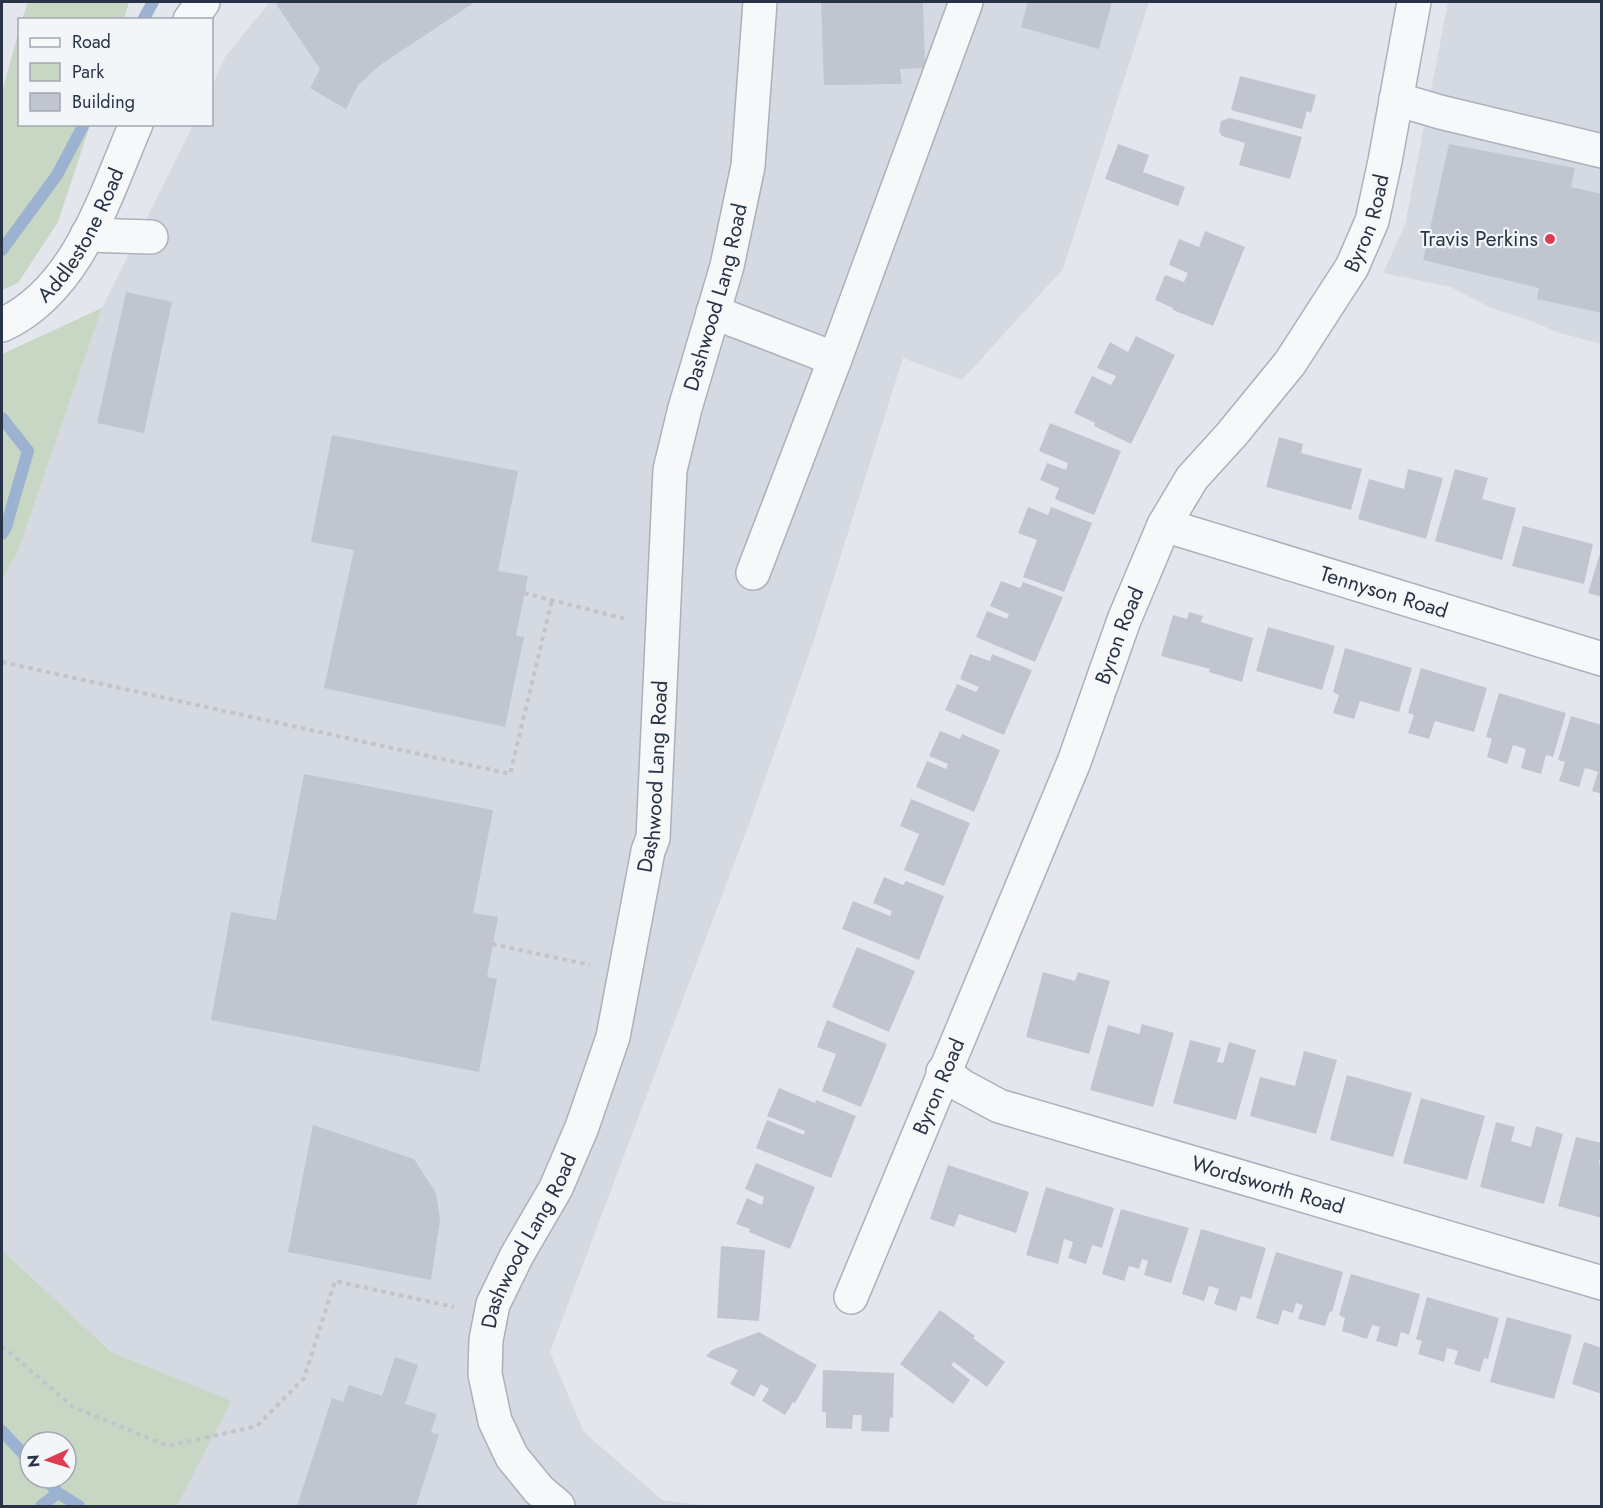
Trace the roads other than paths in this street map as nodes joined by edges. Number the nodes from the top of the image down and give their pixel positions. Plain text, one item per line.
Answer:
1 (203, 2) edge
2 (760, 2) edge
3 (966, 2) edge
4 (1414, 2) edge
5 (191, 18) edge
6 (1396, 99) junction
7 (135, 126) edge
8 (1602, 151) edge
9 (87, 235) junction
10 (151, 237) dead end
11 (713, 312) junction
12 (4, 323) edge
13 (836, 359) junction
14 (1164, 525) junction
15 (753, 573) dead end
16 (1602, 659) edge
17 (943, 1072) junction
18 (1602, 1283) edge
19 (851, 1297) dead end
20 (558, 1506) edge

1 - 5 street
2 - 11 street, Dashwood Lang Road
3 - 13 street
4 - 6 street, Byron Road
6 - 8 street
6 - 14 street, Byron Road
7 - 9 street, Addlestone Road
9 - 10 street
9 - 12 street, Addlestone Road
11 - 13 street
11 - 20 street, Dashwood Lang Road
13 - 15 street
14 - 16 street, Tennyson Road
14 - 17 street, Byron Road
17 - 18 street, Wordsworth Road
17 - 19 street, Byron Road

